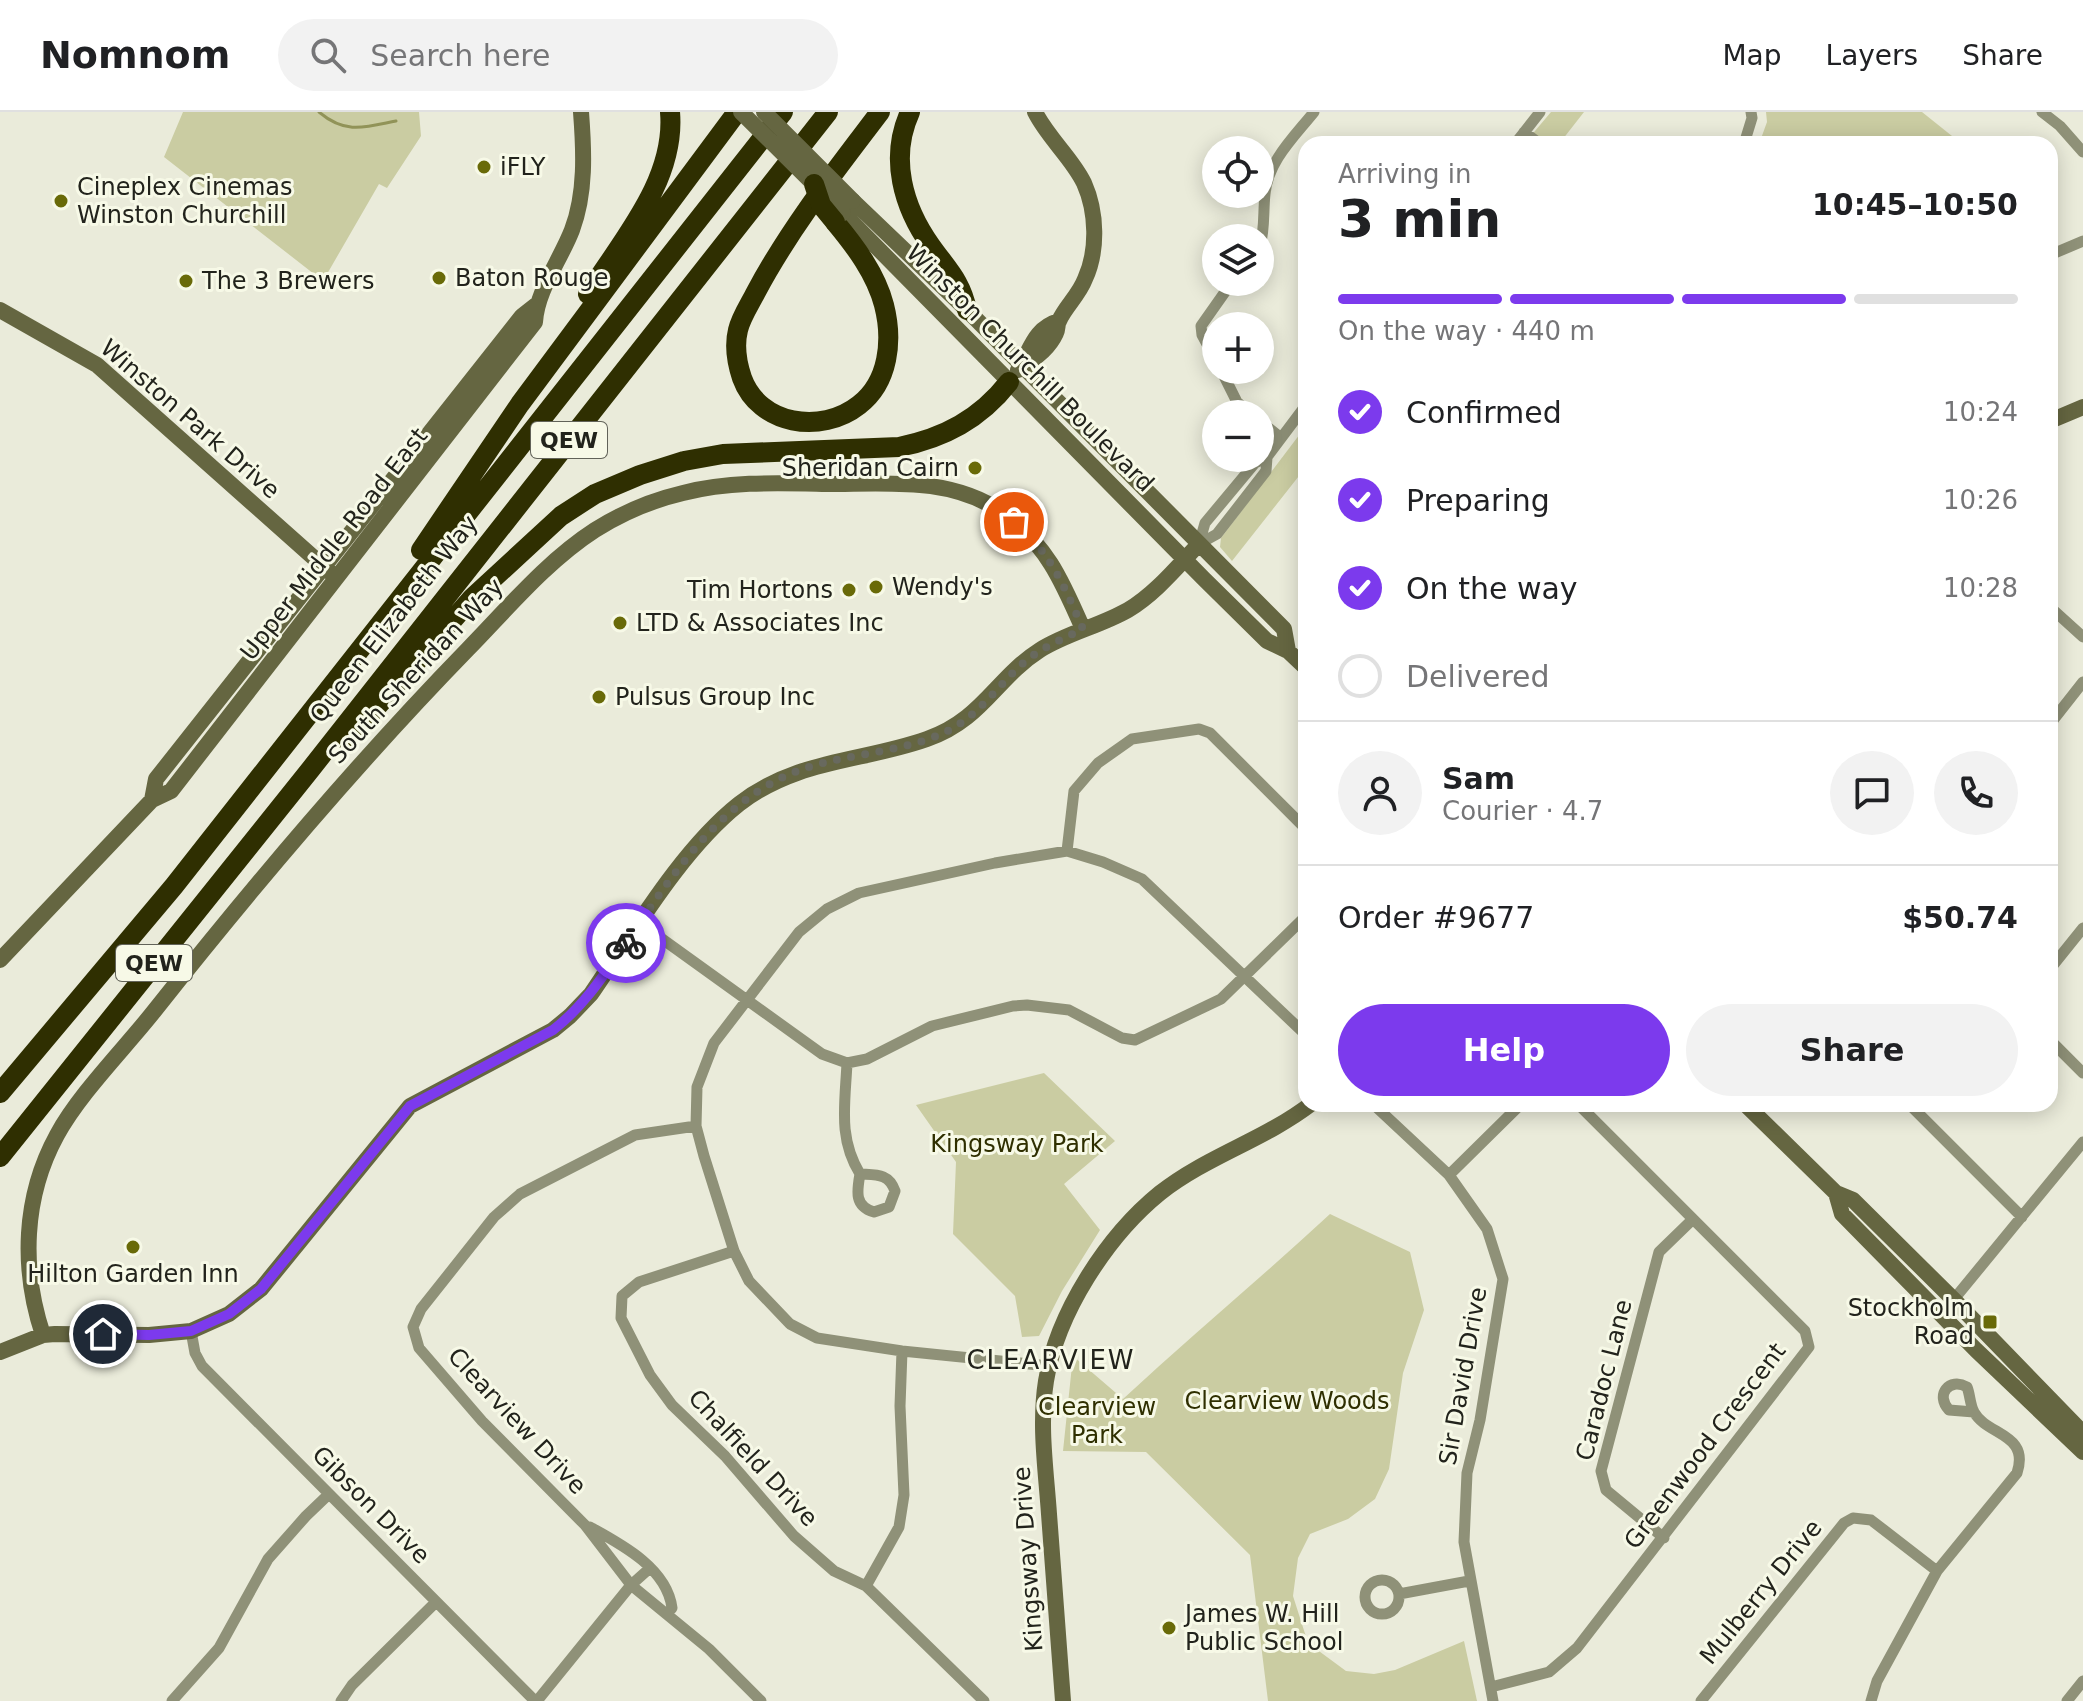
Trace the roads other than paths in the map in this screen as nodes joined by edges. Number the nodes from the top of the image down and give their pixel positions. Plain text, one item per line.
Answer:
1 (581, 112) edge
2 (670, 112) edge
3 (739, 112) edge
4 (764, 112) edge
5 (783, 112) edge
6 (828, 112) edge
7 (880, 112) edge
8 (910, 112) edge
9 (1035, 112) edge
10 (1314, 112) edge
11 (1540, 112) edge
12 (1751, 112) edge
13 (2042, 112) edge
14 (1524, 132) junction
15 (1521, 136) edge
16 (1529, 136) edge
17 (1746, 136) edge
18 (2083, 152) edge
19 (814, 184) joint
20 (844, 212) junction
21 (1263, 224) edge
22 (2083, 241) edge
23 (2058, 252) edge
24 (536, 305) junction
25 (0, 310) edge
26 (967, 310) junction
27 (1015, 374) junction
28 (520, 404) junction
29 (2083, 407) edge
30 (1298, 415) edge
31 (2058, 418) edge
32 (1274, 432) edge
33 (1280, 437) junction
34 (1199, 544) junction
35 (1185, 559) junction
36 (324, 568) junction
37 (338, 579) junction
38 (2058, 614) edge
39 (1083, 629) junction
40 (2083, 637) edge
41 (364, 642) junction
42 (1288, 651) junction
43 (1298, 660) edge
44 (2083, 682) edge
45 (2058, 714) edge
46 (310, 770) junction
47 (152, 800) junction
48 (1298, 821) edge
49 (1067, 851) junction
50 (640, 923) junction
51 (1298, 924) edge
52 (2083, 928) edge
53 (2058, 959) edge
54 (0, 960) edge
55 (1247, 977) junction
56 (746, 1000) junction
57 (1298, 1027) edge
58 (2058, 1048) edge
59 (847, 1063) junction
60 (2083, 1073) edge
61 (0, 1093) edge
62 (1300, 1112) edge
63 (1382, 1112) edge
64 (1513, 1112) edge
65 (1586, 1112) edge
66 (1753, 1112) edge
67 (1917, 1112) edge
68 (696, 1126) junction
69 (2083, 1142) edge
70 (0, 1157) edge
71 (860, 1174) dead end
72 (1449, 1175) junction
73 (1836, 1193) junction
74 (2022, 1217) junction
75 (1692, 1220) junction
76 (734, 1251) junction
77 (1954, 1300) junction
78 (1941, 1315) junction
79 (191, 1331) junction
80 (43, 1335) junction
81 (902, 1351) junction
82 (0, 1352) edge
83 (1049, 1366) junction
84 (1974, 1412) dead end
85 (2083, 1433) edge
86 (2083, 1452) edge
87 (329, 1494) junction
88 (585, 1525) junction
89 (1664, 1538) junction
90 (650, 1568) junction
91 (1937, 1571) junction
92 (1469, 1581) junction
93 (631, 1585) junction
94 (866, 1586) junction
95 (1399, 1594) dead end
96 (436, 1602) junction
97 (667, 1614) junction
98 (2083, 1681) edge
99 (1491, 1687) junction
100 (172, 1701) edge
101 (341, 1701) edge
102 (536, 1701) edge
103 (761, 1701) edge
104 (984, 1701) edge
105 (1063, 1701) edge
106 (1493, 1701) edge
107 (1701, 1701) edge
108 (1871, 1701) edge
109 (2067, 1701) edge

1 - 24 street, Upper Middle Road East
2 - 28 highway
3 - 19 street, bridge
3 - 28 highway
4 - 20 street, Winston Churchill Boulevard, bridge
5 - 41 highway, Queen Elizabeth Way / QEW
6 - 46 highway, Queen Elizabeth Way / QEW
7 - 20 highway
8 - 26 highway
9 - 27 street
10 - 21 street
11 - 14 street
12 - 17 street
13 - 18 street
14 - 15 street
14 - 16 street
19 - 20 highway, bridge
20 - 26 street, Winston Churchill Boulevard
20 - 27 street, Winston Churchill Boulevard
22 - 23 street
24 - 36 street, Upper Middle Road East
24 - 37 street, Upper Middle Road East
25 - 36 street, Winston Park Drive
26 - 27 street, Winston Churchill Boulevard
27 - 34 street, Winston Churchill Boulevard
27 - 35 street, Winston Churchill Boulevard
27 - 46 highway
28 - 41 highway
29 - 31 street
30 - 33 street
32 - 33 street
33 - 34 street
34 - 35 street
34 - 42 street, Winston Churchill Boulevard
35 - 39 street
35 - 42 street, Winston Churchill Boulevard
36 - 37 street, Winston Park Drive
36 - 47 street, Upper Middle Road East
37 - 47 street, Upper Middle Road East
38 - 40 street
39 - 50 street
39 - 80 street, South Sheridan Way
41 - 61 highway, Queen Elizabeth Way / QEW
42 - 43 street, Winston Churchill Boulevard
44 - 45 street
46 - 70 highway, Queen Elizabeth Way / QEW
47 - 54 street, Upper Middle Road East
48 - 49 street
49 - 55 street
49 - 56 street
50 - 56 street
50 - 79 street
51 - 55 street
52 - 53 street
55 - 57 street
55 - 59 street
56 - 59 street
56 - 68 street
58 - 60 street
59 - 71 street
62 - 83 street, Kingsway Drive
63 - 72 street, Sir David Drive
64 - 72 street
65 - 75 street, Greenwood Crescent
66 - 73 street
67 - 74 street
68 - 76 street
68 - 88 street, Clearview Drive
69 - 74 street
72 - 92 street, Sir David Drive
73 - 77 street
73 - 78 street
74 - 77 street
75 - 89 street, Caradoc Lane
75 - 89 street, Greenwood Crescent
76 - 81 street
76 - 94 street, Chalfield Drive
77 - 78 street
77 - 85 street
78 - 86 street
79 - 80 street
79 - 87 street, Gibson Drive
80 - 82 street
81 - 83 street
81 - 94 street
83 - 105 street, Kingsway Drive
84 - 91 street
87 - 96 street, Gibson Drive
87 - 100 street
88 - 90 street, Clearview Drive
88 - 93 street, Clearview Drive
89 - 99 street, Greenwood Crescent
90 - 93 street
90 - 97 street, Clearview Drive
91 - 107 street, Mulberry Drive
91 - 108 street
92 - 95 street
92 - 99 street, Sir David Drive
93 - 97 street, Clearview Drive
93 - 102 street
94 - 104 street, Chalfield Drive
96 - 101 street
96 - 102 street, Gibson Drive
97 - 103 street, Clearview Drive
98 - 109 street
99 - 106 street, Sir David Drive

